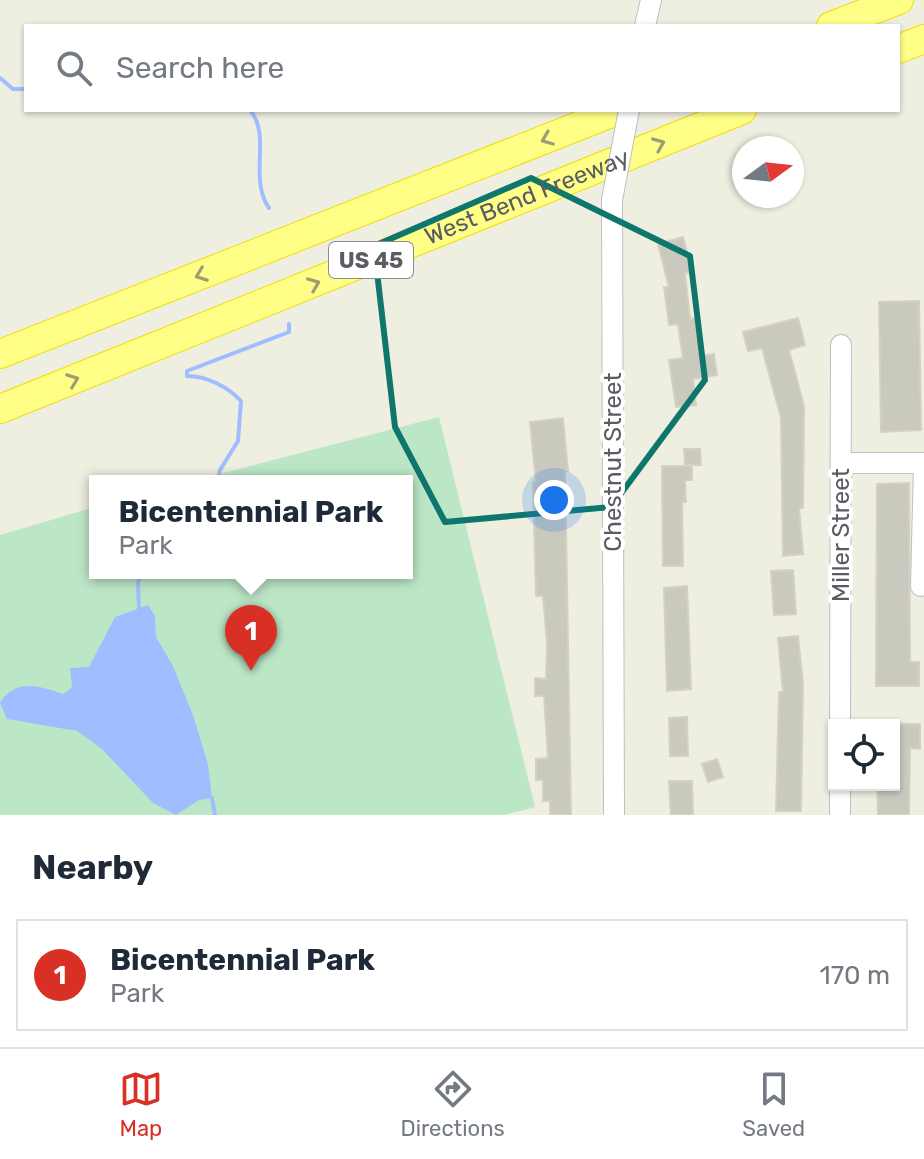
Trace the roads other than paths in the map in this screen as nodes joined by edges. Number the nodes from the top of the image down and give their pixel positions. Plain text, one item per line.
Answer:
1 (651, 0) edge
2 (899, 0) edge
3 (645, 24) edge
4 (836, 24) edge
5 (924, 39) edge
6 (900, 48) edge
7 (614, 112) edge
8 (629, 112) edge
9 (737, 112) edge
10 (841, 345) dead end
11 (0, 354) edge
12 (0, 409) edge
13 (841, 463) junction
14 (924, 463) edge
15 (921, 586) dead end
16 (840, 719) edge
17 (840, 791) edge
18 (614, 815) edge
19 (840, 815) edge

1 - 3 street
2 - 4 highway
5 - 6 highway
7 -> 11 highway, West Bend Freeway / US 45
8 - 18 street, Chestnut Street, bridge
12 -> 9 highway, West Bend Freeway / US 45
10 - 13 street, Miller Street
13 - 14 street
13 - 16 street, Miller Street
14 - 15 street
17 - 19 street

